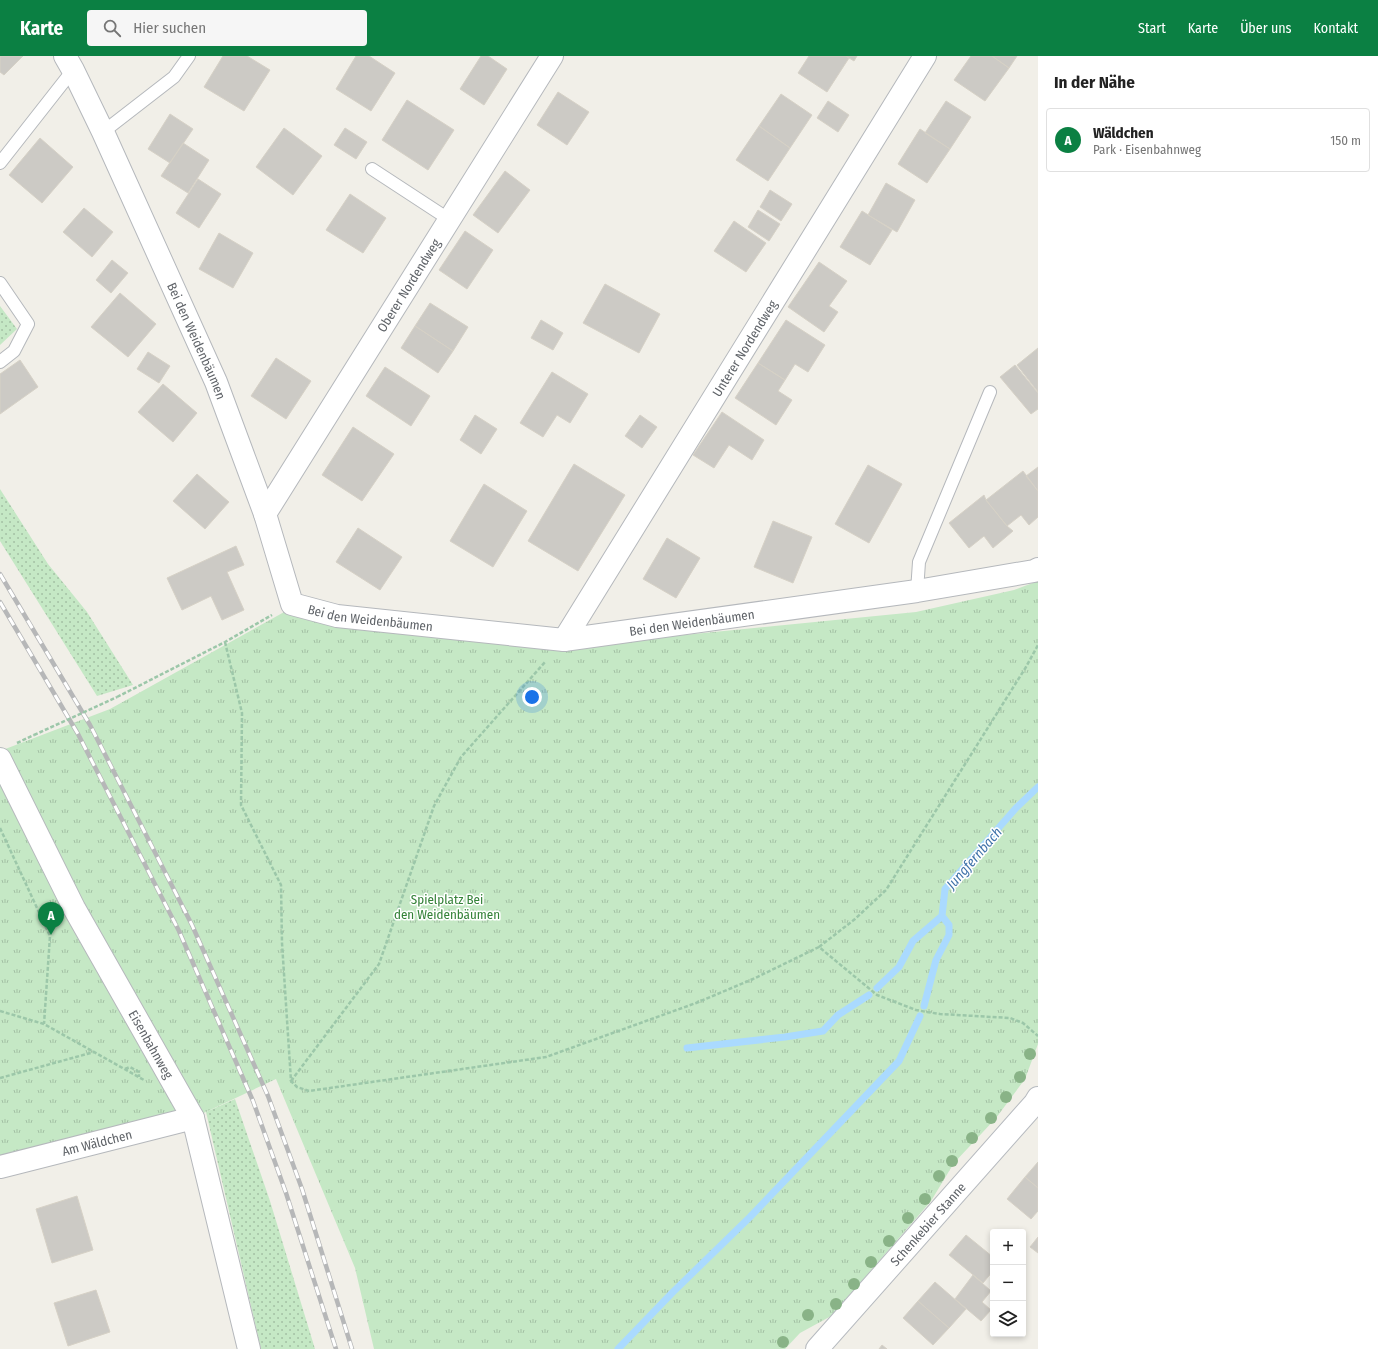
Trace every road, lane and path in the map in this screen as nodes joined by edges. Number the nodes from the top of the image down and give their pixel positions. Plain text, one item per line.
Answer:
1 (190, 56) edge
2 (552, 56) edge
3 (925, 56) edge
4 (69, 63) edge
5 (103, 132) junction
6 (0, 163) edge
7 (372, 169) dead end
8 (450, 220) junction
9 (0, 283) edge
10 (0, 362) edge
11 (990, 392) dead end
12 (265, 514) junction
13 (1038, 569) edge
14 (917, 591) junction
15 (292, 604) junction
16 (564, 640) junction
17 (225, 642) junction
18 (1038, 645) edge
19 (34, 735) dead end
20 (0, 759) edge
21 (0, 828) edge
22 (819, 947) junction
23 (0, 1011) edge
24 (44, 1024) junction
25 (1038, 1034) edge
26 (94, 1052) junction
27 (125, 1069) junction
28 (1, 1078) edge
29 (290, 1080) junction
30 (1038, 1098) edge
31 (193, 1118) junction
32 (0, 1166) edge
33 (249, 1349) edge
34 (817, 1349) edge

1 - 5 lane
2 - 8 street, Oberer Nordendweg
3 - 16 street, Unterer Nordendweg
4 - 5 street, Bei den Weidenbäumen
4 - 6 lane
5 - 12 street, Bei den Weidenbäumen
7 - 8 lane
8 - 12 street, Oberer Nordendweg
9 - 10 lane
11 - 14 lane
12 - 15 street, Bei den Weidenbäumen
13 - 14 street, Bei den Weidenbäumen
14 - 16 street, Bei den Weidenbäumen
15 - 16 street, Bei den Weidenbäumen
15 - 17 path
16 - 29 path
17 - 19 path, bridge
17 - 29 path
18 - 22 path
20 - 31 street, Eisenbahnweg
21 - 24 path
22 - 25 path
22 - 29 path
23 - 24 path
24 - 26 path
26 - 27 path
26 - 28 path
27 - 27 path
30 - 34 street, Schenkebier Stanne
31 - 32 street, Am Wäldchen
31 - 33 street, Eisenbahnweg

